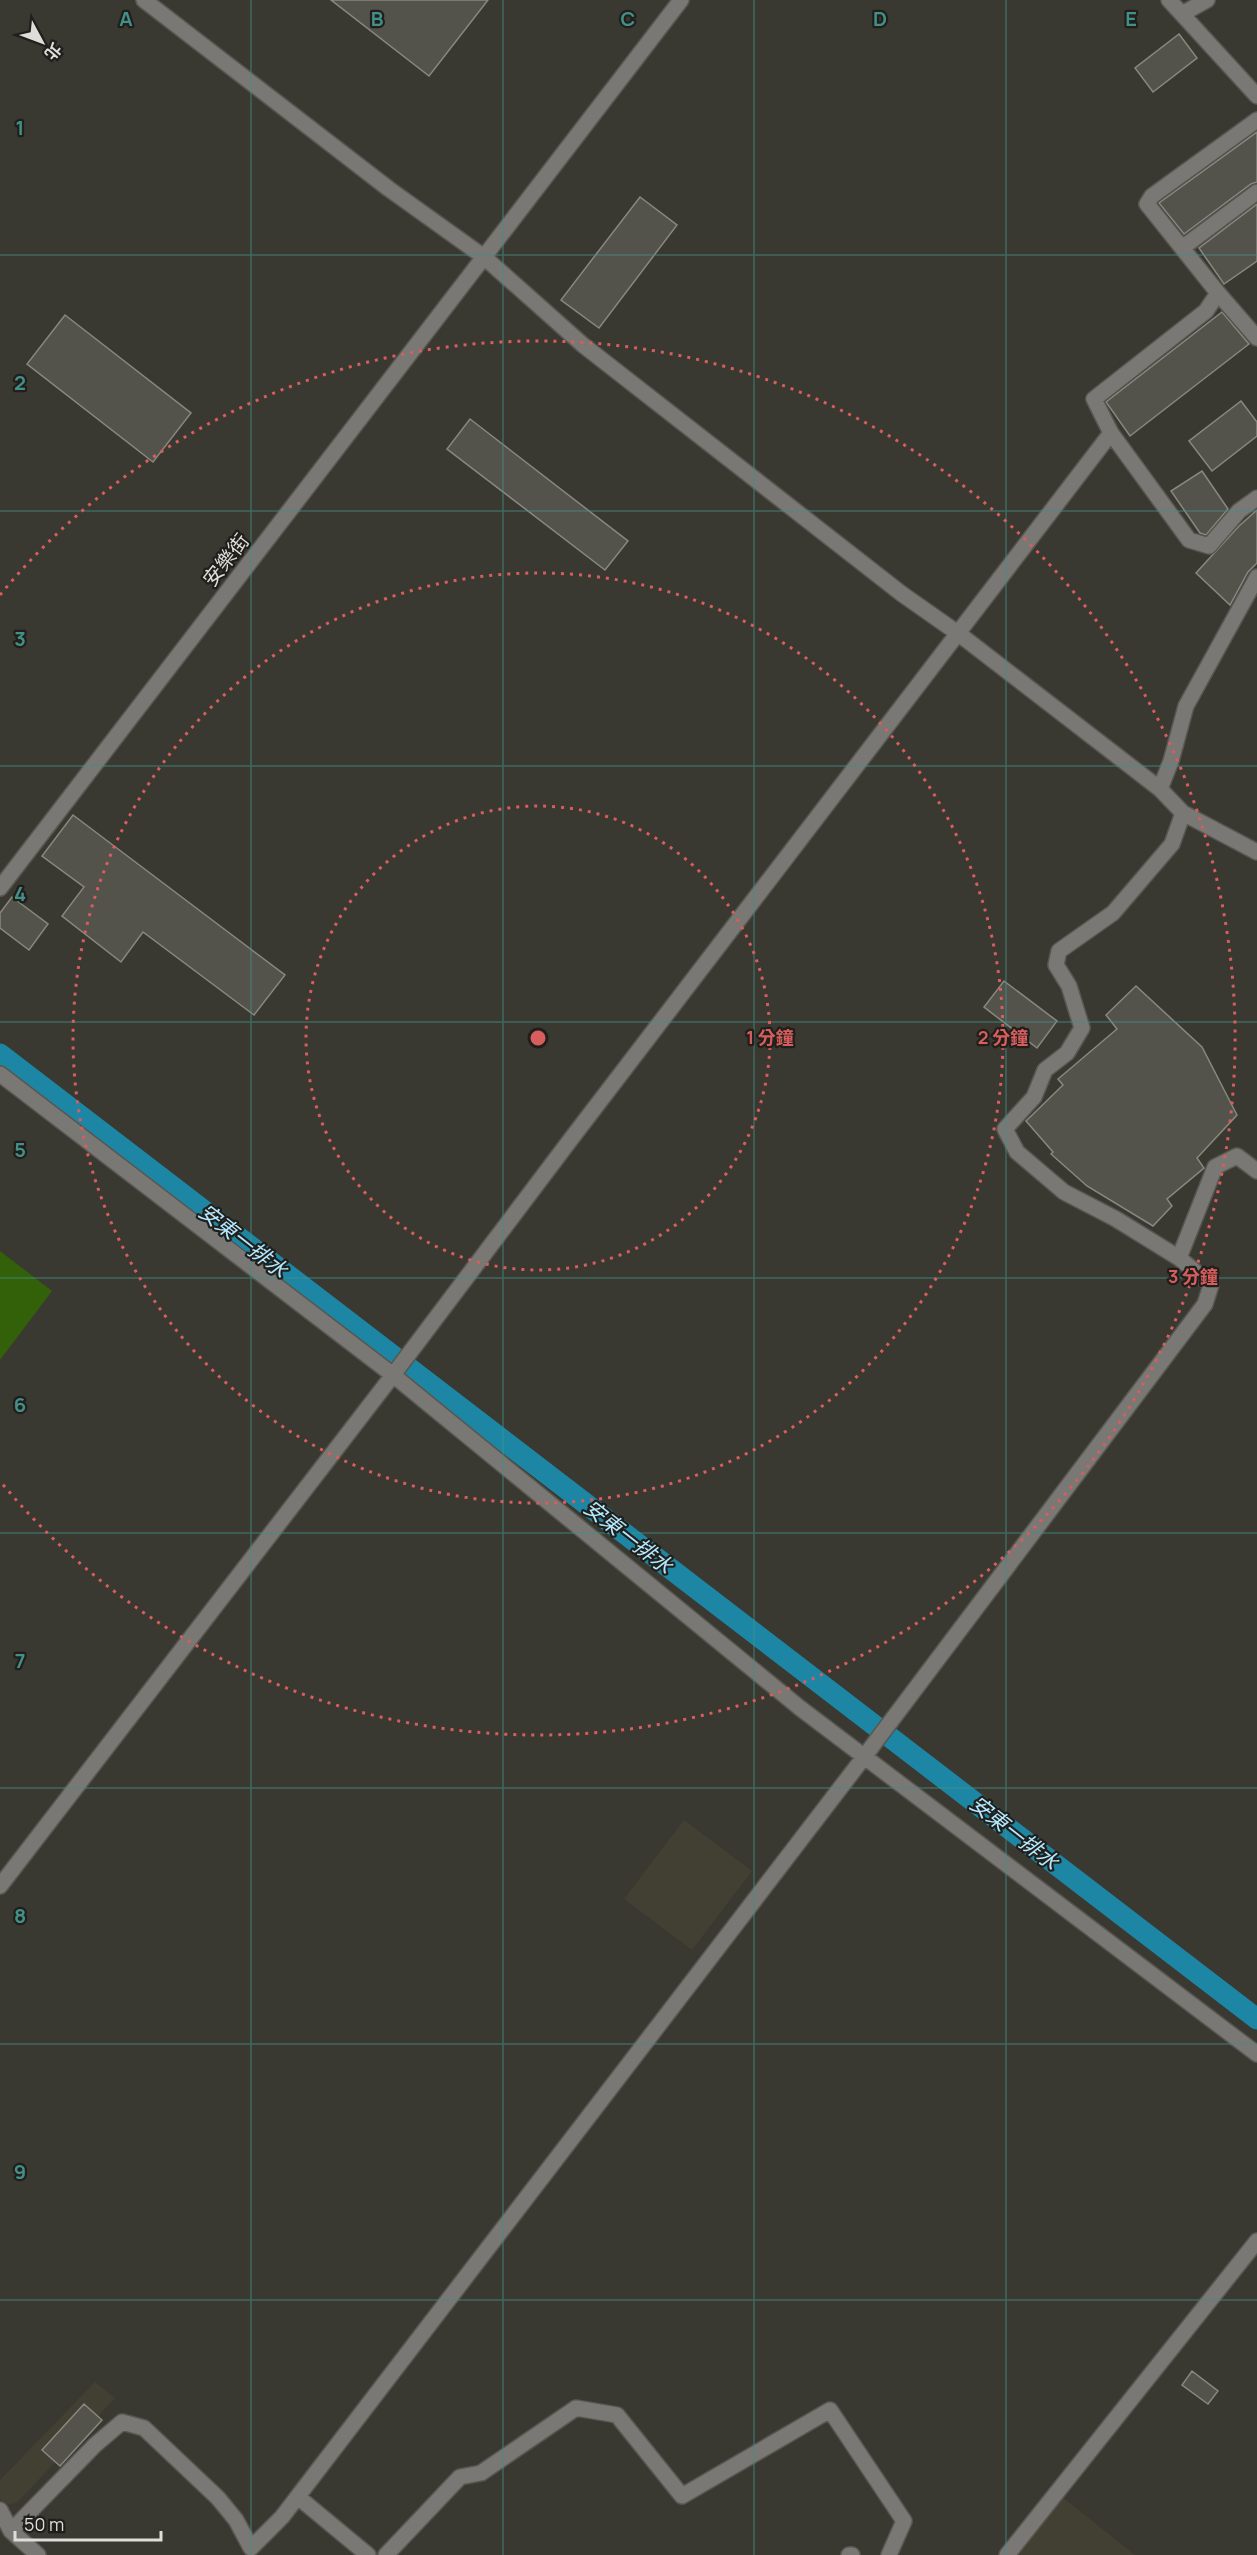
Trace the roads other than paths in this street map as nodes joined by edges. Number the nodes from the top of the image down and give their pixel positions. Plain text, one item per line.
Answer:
1 (144, 0) edge
2 (681, 0) edge
3 (1169, 0) edge
4 (1208, 0) edge
5 (1182, 14) junction
6 (1257, 96) edge
7 (1257, 120) edge
8 (1257, 192) edge
9 (1182, 248) junction
10 (484, 257) junction
11 (1218, 293) junction
12 (1257, 338) edge
13 (1111, 433) junction
14 (1257, 498) edge
15 (1257, 578) edge
16 (959, 634) junction
17 (1160, 789) junction
18 (1183, 813) junction
19 (1257, 852) edge
20 (0, 888) edge
21 (0, 1074) edge
22 (1257, 1172) edge
23 (1179, 1258) junction
24 (393, 1375) junction
25 (864, 1757) junction
26 (0, 1886) edge
27 (1257, 2054) edge
28 (1257, 2241) edge
29 (297, 2497) junction
30 (0, 2510) edge
31 (11, 2531) junction
32 (38, 2555) edge
33 (368, 2555) edge
34 (386, 2555) edge
35 (889, 2555) edge
36 (1007, 2555) edge

1 - 10 street
2 - 10 street, 安樂街
3 - 5 street
4 - 5 street
5 - 6 street
7 - 9 street
8 - 9 street
9 - 11 street
10 - 16 street
10 - 20 street, 安樂街
11 - 12 street
11 - 13 street
13 - 14 street
13 - 16 street
15 - 17 street
16 - 17 street
16 - 24 street
17 - 18 street
18 - 19 street
18 - 23 street
21 - 24 street
22 - 23 street
23 - 25 street
24 - 25 street
24 - 26 street
25 - 27 street
25 - 29 street
28 - 36 street
29 - 31 street
29 - 33 street
30 - 31 street
31 - 32 street
34 - 35 street

